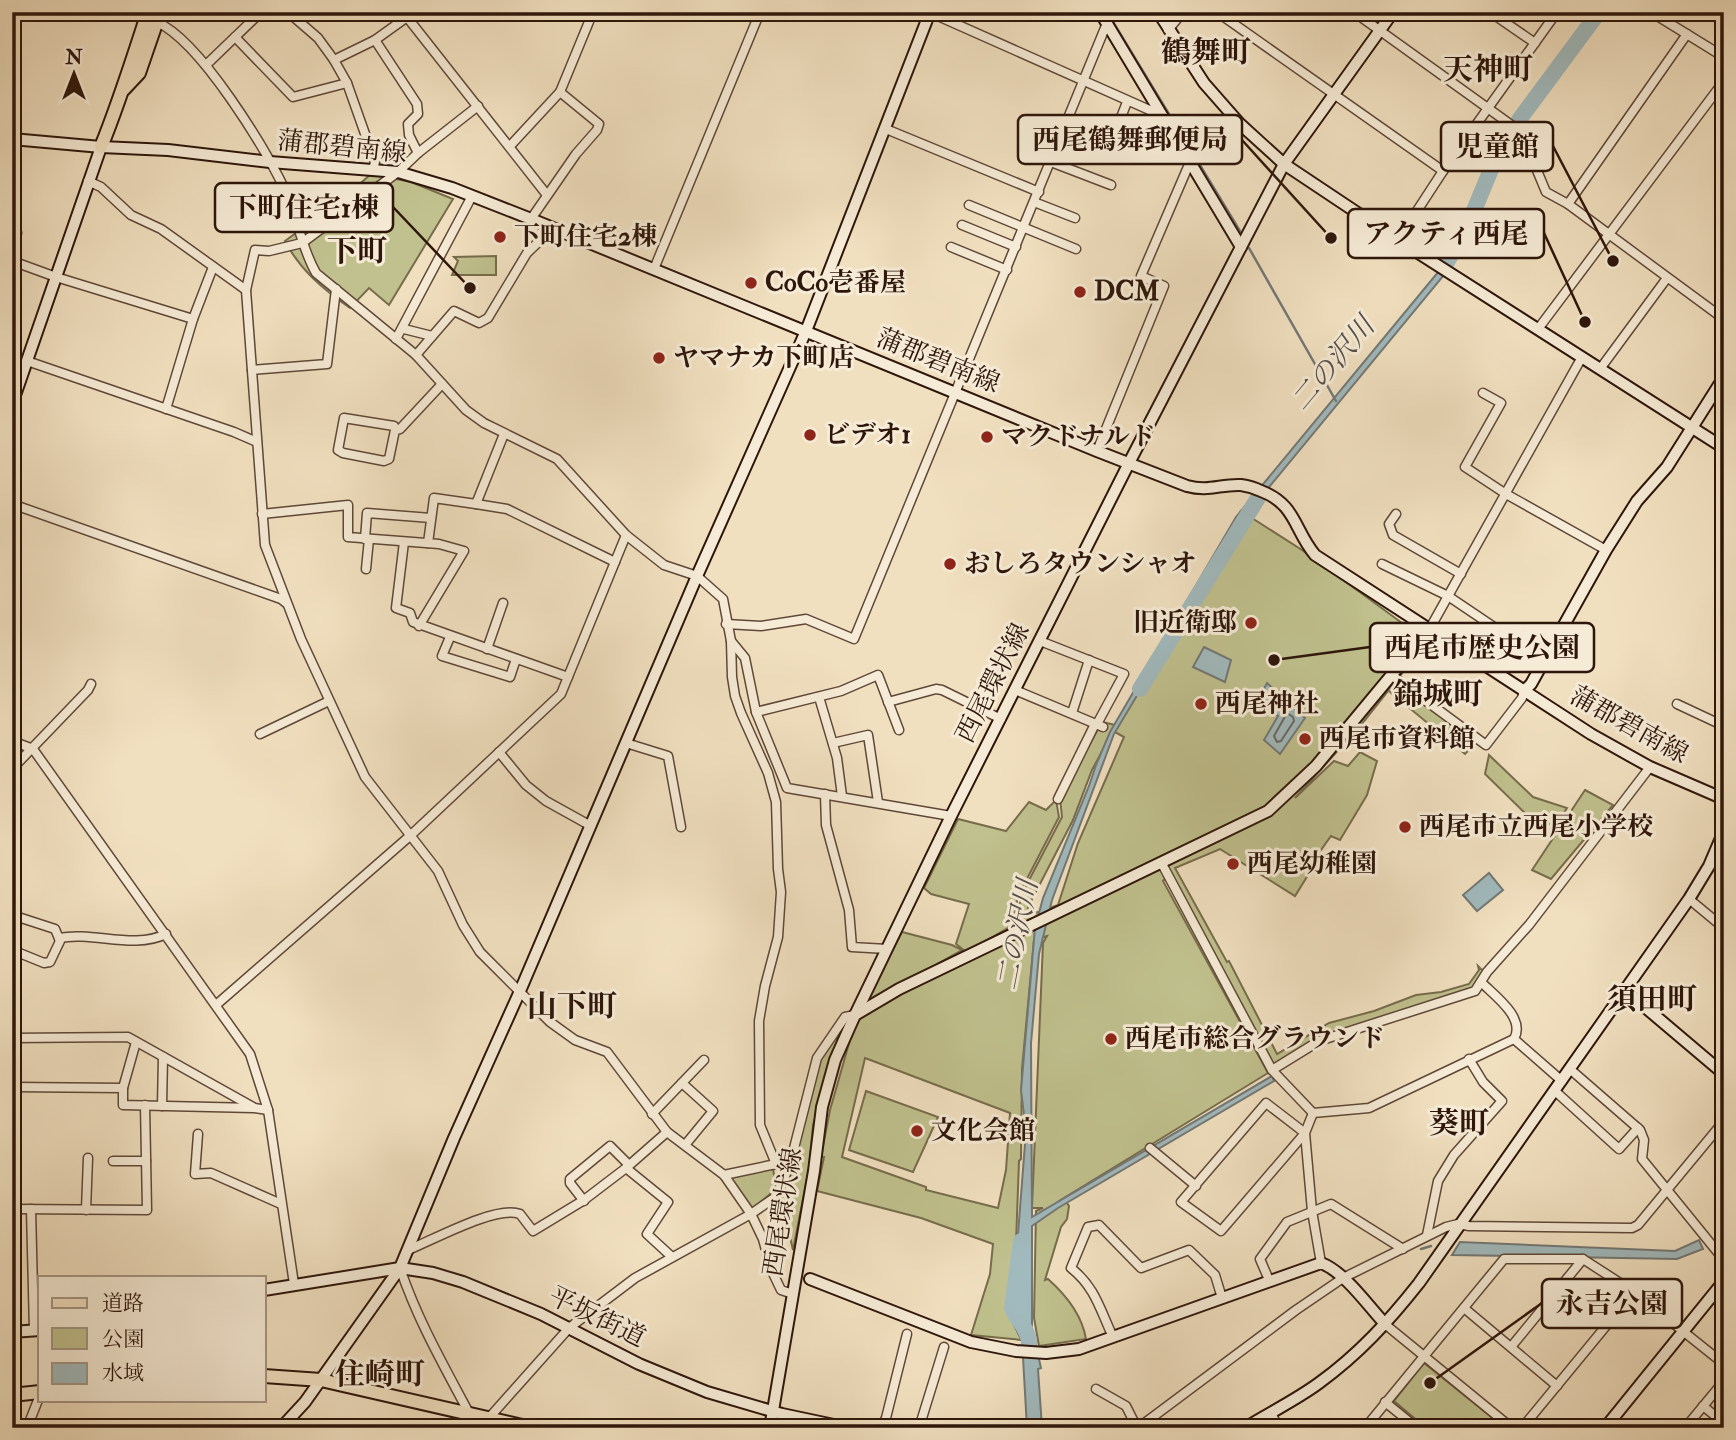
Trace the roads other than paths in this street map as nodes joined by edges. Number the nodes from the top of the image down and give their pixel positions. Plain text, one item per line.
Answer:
1 (261, 12) edge
2 (288, 12) edge
3 (593, 12) edge
4 (760, 12) edge
5 (930, 12) edge
6 (1100, 12) edge
7 (1158, 12) edge
8 (1183, 12) edge
9 (1217, 12) edge
10 (1354, 12) edge
11 (1393, 12) edge
12 (1490, 12) edge
13 (1557, 12) edge
14 (1651, 12) edge
15 (408, 14) edge
16 (155, 16) edge
17 (1107, 23) junction
18 (1168, 30) junction
19 (1380, 31) junction
20 (1687, 34) junction
21 (235, 37) junction
22 (375, 40) junction
23 (1535, 43) junction
24 (1724, 57) edge
25 (334, 60) junction
26 (205, 65) junction
27 (1083, 81) junction
28 (1724, 81) edge
29 (347, 83) junction
30 (560, 92) junction
31 (1334, 95) junction
32 (1128, 102) junction
33 (478, 106) junction
34 (1490, 108) junction
35 (1163, 116) junction
36 (886, 129) junction
37 (12, 139) edge
38 (509, 146) junction
39 (101, 147) junction
40 (1109, 148) dead end
41 (418, 153) junction
42 (270, 162) junction
43 (1051, 162) junction
44 (1190, 162) junction
45 (1284, 164) junction
46 (373, 170) junction
47 (1443, 171) junction
48 (398, 172) junction
49 (88, 181) junction
50 (1111, 186) dead end
51 (1039, 192) junction
52 (547, 195) junction
53 (472, 196) junction
54 (1034, 202) junction
55 (1568, 204) junction
56 (969, 205) dead end
57 (12, 209) edge
58 (1076, 218) dead end
59 (531, 219) junction
60 (962, 225) dead end
61 (1024, 228) junction
62 (552, 229) junction
63 (1607, 234) junction
64 (1398, 240) junction
65 (302, 243) junction
66 (951, 247) dead end
67 (1016, 247) junction
68 (1241, 247) junction
69 (1076, 248) dead end
70 (12, 253) edge
71 (12, 261) edge
72 (213, 267) junction
73 (654, 269) junction
74 (1007, 270) junction
75 (56, 277) junction
76 (1667, 278) junction
77 (336, 289) junction
78 (246, 290) junction
79 (1724, 319) edge
80 (193, 320) junction
81 (404, 328) junction
82 (1538, 329) junction
83 (806, 331) junction
84 (432, 336) junction
85 (396, 339) junction
86 (416, 355) junction
87 (1582, 357) junction
88 (27, 362) junction
89 (1601, 369) junction
90 (252, 370) junction
91 (1724, 377) edge
92 (442, 384) junction
93 (956, 393) junction
94 (1483, 393) dead end
95 (12, 404) edge
96 (166, 409) junction
97 (1692, 428) junction
98 (397, 430) junction
99 (504, 434) junction
100 (257, 442) junction
101 (1724, 449) edge
102 (1097, 451) junction
103 (1129, 463) junction
104 (1506, 494) junction
105 (12, 504) edge
106 (476, 504) junction
107 (262, 514) junction
108 (1396, 514) dead end
109 (431, 518) junction
110 (626, 535) junction
111 (1724, 536) edge
112 (367, 539) junction
113 (404, 542) junction
114 (428, 543) junction
115 (1724, 546) edge
116 (1606, 550) junction
117 (615, 562) junction
118 (1382, 565) dead end
119 (366, 569) dead end
120 (1461, 574) junction
121 (697, 576) junction
122 (1448, 596) junction
123 (286, 603) junction
124 (503, 603) dead end
125 (726, 624) junction
126 (419, 626) junction
127 (1429, 630) junction
128 (450, 637) junction
129 (731, 641) junction
130 (1040, 641) junction
131 (487, 649) junction
132 (516, 659) junction
133 (1089, 660) junction
134 (1542, 664) junction
135 (1391, 675) junction
136 (568, 677) junction
137 (91, 684) dead end
138 (1015, 691) junction
139 (1524, 691) junction
140 (819, 697) junction
141 (329, 701) junction
142 (888, 702) junction
143 (1677, 704) dead end
144 (756, 712) junction
145 (1072, 713) junction
146 (1001, 719) junction
147 (1099, 725) junction
148 (1724, 726) edge
149 (899, 730) dead end
150 (260, 734) dead end
151 (12, 741) edge
152 (626, 743) junction
153 (833, 743) junction
154 (33, 749) junction
155 (499, 752) junction
156 (1650, 767) junction
157 (12, 769) edge
158 (825, 794) junction
159 (842, 796) junction
160 (1058, 799) dead end
161 (1724, 799) edge
162 (878, 802) junction
163 (951, 816) junction
164 (591, 826) junction
165 (681, 827) dead end
166 (1724, 831) edge
167 (411, 835) junction
168 (1161, 862) junction
169 (1689, 899) junction
170 (12, 915) edge
171 (1724, 928) edge
172 (166, 934) junction
173 (59, 938) junction
174 (887, 949) junction
175 (12, 950) edge
176 (1481, 982) junction
177 (1626, 990) junction
178 (520, 991) junction
179 (216, 1005) junction
180 (855, 1015) junction
181 (12, 1038) edge
182 (1514, 1039) junction
183 (136, 1042) junction
184 (163, 1057) junction
185 (1469, 1059) junction
186 (704, 1060) dead end
187 (1272, 1070) junction
188 (1571, 1070) junction
189 (1724, 1074) edge
190 (1562, 1081) junction
191 (682, 1083) junction
192 (12, 1087) edge
193 (123, 1088) junction
194 (1555, 1091) junction
195 (145, 1105) junction
196 (162, 1105) junction
197 (254, 1108) junction
198 (268, 1110) junction
199 (1313, 1113) junction
200 (652, 1114) junction
201 (1724, 1121) edge
202 (1638, 1128) junction
203 (667, 1132) junction
204 (1305, 1133) junction
205 (198, 1134) dead end
206 (685, 1145) junction
207 (1150, 1148) dead end
208 (88, 1157) dead end
209 (791, 1160) junction
210 (113, 1161) dead end
211 (146, 1161) junction
212 (776, 1164) junction
213 (628, 1167) junction
214 (724, 1175) junction
215 (1196, 1186) junction
216 (1669, 1191) junction
217 (584, 1200) junction
218 (281, 1205) junction
219 (12, 1209) edge
220 (31, 1209) junction
221 (86, 1210) junction
222 (1312, 1211) junction
223 (751, 1214) junction
224 (1458, 1224) junction
225 (1427, 1235) junction
226 (408, 1250) junction
227 (1403, 1250) junction
228 (672, 1257) junction
229 (1583, 1258) junction
230 (1724, 1260) edge
231 (1321, 1263) junction
232 (400, 1268) junction
233 (797, 1275) junction
234 (1343, 1278) junction
235 (810, 1279) joint
236 (1269, 1280) junction
237 (1724, 1281) edge
238 (294, 1284) junction
239 (266, 1290) edge
240 (1634, 1292) junction
241 (793, 1294) junction
242 (1222, 1298) junction
243 (1464, 1308) junction
244 (1386, 1325) junction
245 (569, 1328) junction
246 (37, 1330) edge
247 (12, 1332) edge
248 (1684, 1333) junction
249 (907, 1334) dead end
250 (1112, 1337) junction
251 (944, 1347) dead end
252 (1511, 1347) junction
253 (1424, 1354) junction
254 (1724, 1364) edge
255 (266, 1376) edge
256 (321, 1380) junction
257 (1724, 1381) edge
258 (1557, 1386) junction
259 (1096, 1389) dead end
260 (38, 1393) edge
261 (12, 1395) edge
262 (38, 1398) edge
263 (1385, 1402) junction
264 (1703, 1406) junction
265 (773, 1412) junction
266 (1271, 1412) junction
267 (469, 1413) junction
268 (484, 1423) edge
269 (1724, 1423) edge
270 (27, 1428) edge
271 (281, 1428) edge
272 (531, 1428) edge
273 (770, 1428) edge
274 (848, 1428) edge
275 (881, 1428) edge
276 (919, 1428) edge
277 (1138, 1428) edge
278 (1245, 1428) edge
279 (1278, 1428) edge
280 (1365, 1428) edge
281 (1417, 1428) edge
282 (1512, 1428) edge
283 (1522, 1428) edge
284 (1605, 1428) edge
285 (1685, 1428) edge

1 - 21 street
2 - 25 street
3 - 30 street
4 - 73 street
5 - 27 street
5 - 36 street
6 - 17 street
7 - 18 street
8 - 18 street
9 - 31 street
10 - 19 street
11 - 19 street, 西尾環状線
12 - 23 street
13 - 23 street
14 - 20 street
15 - 22 street
15 - 33 street
16 - 26 street
16 - 39 main road
17 - 27 street
17 - 35 street
18 - 45 street
19 - 31 street, 西尾環状線
19 - 34 street
20 - 24 street
20 - 55 street
21 - 26 street
21 - 29 street
22 - 25 street
22 - 41 street
23 - 34 street
25 - 29 street
26 - 42 street
27 - 32 street
27 - 43 street
28 - 63 street
29 - 46 street
30 - 38 street
30 - 52 street
31 - 45 street, 西尾環状線
31 - 47 street
32 - 35 street
32 - 40 street
33 - 38 street
33 - 41 street
34 - 47 street
34 - 55 street
35 - 44 street
36 - 51 street
36 - 83 street
37 - 39 street, 蒲郡碧南線
38 - 52 street
39 - 42 street, 蒲郡碧南線
39 - 49 street
41 - 48 street
42 - 46 street, 蒲郡碧南線
42 - 65 street
43 - 50 street
43 - 51 street
44 - 68 street
44 - 102 street
45 - 64 street
45 - 68 street, 西尾環状線
46 - 48 street, 蒲郡碧南線
47 - 64 street
48 - 53 street, 蒲郡碧南線
48 - 65 street
49 - 72 street
49 - 75 street
51 - 54 street
52 - 59 street
53 - 59 street, 蒲郡碧南線
53 - 81 street
54 - 58 street
54 - 61 street
55 - 63 street
56 - 61 street
57 - 70 street
59 - 62 street, 蒲郡碧南線
60 - 67 street
61 - 67 street
61 - 69 street
62 - 73 street, 蒲郡碧南線
62 - 84 street
63 - 76 street
63 - 82 street
64 - 82 street
65 - 77 street
65 - 78 street
66 - 74 street
67 - 74 street
68 - 103 street, 西尾環状線
71 - 75 street
72 - 78 street
72 - 80 street
73 - 83 street, 蒲郡碧南線
74 - 93 street
75 - 80 street
75 - 88 street
76 - 79 street
76 - 89 street
77 - 85 street
77 - 90 street
78 - 90 street
80 - 96 street
81 - 84 street
81 - 85 street
82 - 87 street
83 - 93 street, 蒲郡碧南線
83 - 121 street
84 - 86 street
85 - 86 street
86 - 92 street
87 - 89 street
87 - 104 street
88 - 95 street
88 - 96 street
89 - 97 street
90 - 100 street
91 - 97 street
92 - 98 street
92 - 99 street
93 - 102 street, 蒲郡碧南線
93 - 125 street
94 - 104 street
96 - 100 street
97 - 101 street
97 - 116 street
98 - 98 street
99 - 106 street
99 - 110 street
100 - 107 street
102 - 103 street, 蒲郡碧南線
103 - 127 street, 蒲郡碧南線
103 - 130 street, 西尾環状線
104 - 116 street
104 - 120 street
105 - 123 street
106 - 109 street
106 - 117 street
107 - 112 street
107 - 123 street
108 - 120 street
109 - 112 street
109 - 114 street
110 - 117 street
110 - 121 street
111 - 115 street
112 - 113 street
112 - 119 street
113 - 114 street
113 - 126 street
114 - 126 street
116 - 134 street
117 - 136 street
118 - 122 street
120 - 122 street
121 - 125 street
121 - 152 street
122 - 127 street
122 - 134 street
123 - 141 street
124 - 131 street
125 - 129 street
126 - 128 street
127 - 135 street
127 - 139 street, 蒲郡碧南線
128 - 131 street
128 - 132 street
129 - 144 street
129 - 212 street
130 - 133 street
130 - 138 street, 西尾環状線
131 - 132 street
132 - 136 street
133 - 145 street
133 - 147 street
134 - 139 street
135 - 139 street
135 - 168 street
136 - 155 street
137 - 154 street
138 - 145 street
138 - 146 street, 西尾環状線
139 - 156 street, 蒲郡碧南線
140 - 142 street
140 - 144 street
140 - 153 street
141 - 150 street
141 - 167 street
142 - 146 street
142 - 149 street
143 - 148 street
144 - 158 street
145 - 147 street
146 - 163 street, 西尾環状線
147 - 160 street
151 - 154 street
152 - 164 street
152 - 165 street
153 - 159 street
153 - 162 street
154 - 157 street
154 - 172 street
155 - 164 street
155 - 167 street
156 - 161 street, 蒲郡碧南線
156 - 176 street
158 - 159 street
158 - 174 street
159 - 162 street
162 - 163 street
163 - 174 street, 西尾環状線
164 - 178 street
166 - 169 street
167 - 178 street
167 - 179 street
168 - 180 street
168 - 187 street
169 - 171 street
169 - 177 street
170 - 173 street
172 - 173 street
172 - 179 street
173 - 175 street
174 - 180 street, 西尾環状線
176 - 182 street
176 - 187 street
177 - 188 street
177 - 189 street
178 - 200 street
178 - 226 street
179 - 198 street
180 - 209 street
180 - 233 street, 西尾環状線
181 - 183 street
182 - 185 street
182 - 190 street
183 - 184 street
183 - 193 street
184 - 196 street
184 - 197 street
185 - 199 street
185 - 225 street
186 - 191 street
187 - 199 street
188 - 190 street
188 - 202 street
190 - 194 street
191 - 200 street
191 - 206 street
192 - 193 street
193 - 195 street
194 - 202 street
194 - 224 street
195 - 196 street
195 - 211 street
196 - 197 street
197 - 198 street
198 - 218 street
199 - 204 street
200 - 203 street
201 - 216 street
202 - 216 street
203 - 206 street
203 - 213 street
204 - 215 street
204 - 215 street
204 - 222 street
205 - 218 street
206 - 214 street
207 - 215 street
208 - 221 street
209 - 212 street
209 - 223 street
210 - 211 street
211 - 221 street
212 - 214 street
213 - 217 street
213 - 217 street
213 - 228 street
214 - 223 street
216 - 224 street
216 - 230 street
217 - 226 street
218 - 238 street
219 - 220 street
220 - 221 street
220 - 246 street
222 - 227 street
222 - 231 street
222 - 236 street
223 - 228 street
223 - 241 street
224 - 225 street
224 - 244 street
225 - 227 street
226 - 232 street
227 - 234 street
228 - 245 street
229 - 240 street
229 - 243 street
229 - 252 street
231 - 234 street
231 - 236 street
232 - 238 street, 平坂街道
232 - 245 street, 平坂街道
232 - 256 street
232 - 267 street
233 - 235 street
233 - 241 street, 西尾環状線
234 - 244 street
234 - 277 street
235 - 250 street
236 - 242 street
237 - 248 street
238 - 239 street
240 - 248 street
240 - 258 street
241 - 265 street, 西尾環状線
242 - 250 street
242 - 250 street
243 - 252 street
243 - 253 street
244 - 253 street
244 - 266 street
245 - 265 street, 平坂街道
245 - 268 street
246 - 247 street
248 - 254 street
248 - 284 street
249 - 275 street
251 - 276 street
252 - 258 street
253 - 263 street
253 - 282 street
255 - 256 main road
256 - 267 main road
256 - 271 street
257 - 264 street
258 - 283 street
259 - 277 street
260 - 261 main road
262 - 270 street
263 - 280 street
263 - 281 street
264 - 269 street
264 - 285 street
265 - 273 street, 西尾環状線
265 - 274 street, 平坂街道
266 - 278 street
266 - 279 street
267 - 268 main road
268 - 272 main road

